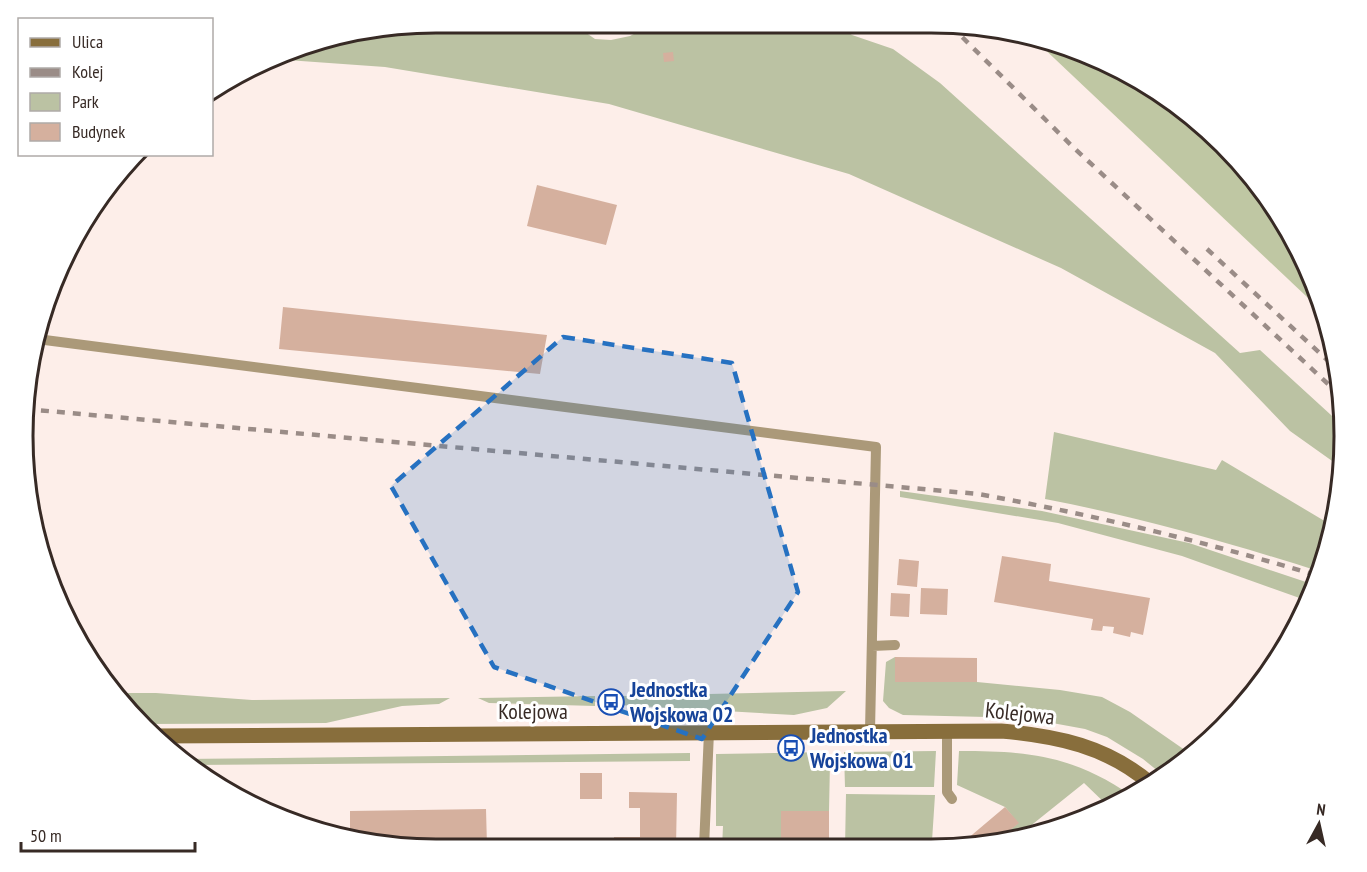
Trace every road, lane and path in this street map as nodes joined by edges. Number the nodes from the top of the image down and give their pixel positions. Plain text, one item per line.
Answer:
1 (45, 340) edge
2 (895, 645) dead end
3 (872, 646) junction
4 (947, 730) junction
5 (870, 731) junction
6 (709, 732) junction
7 (167, 736) edge
8 (1143, 779) edge
9 (952, 799) dead end
10 (704, 839) edge

1 - 3 lane
2 - 3 lane
3 - 5 lane
4 - 5 street, Kolejowa
4 - 8 street, Kolejowa
4 - 9 lane
5 - 6 street, Kolejowa
6 - 7 street, Kolejowa
6 - 10 lane

